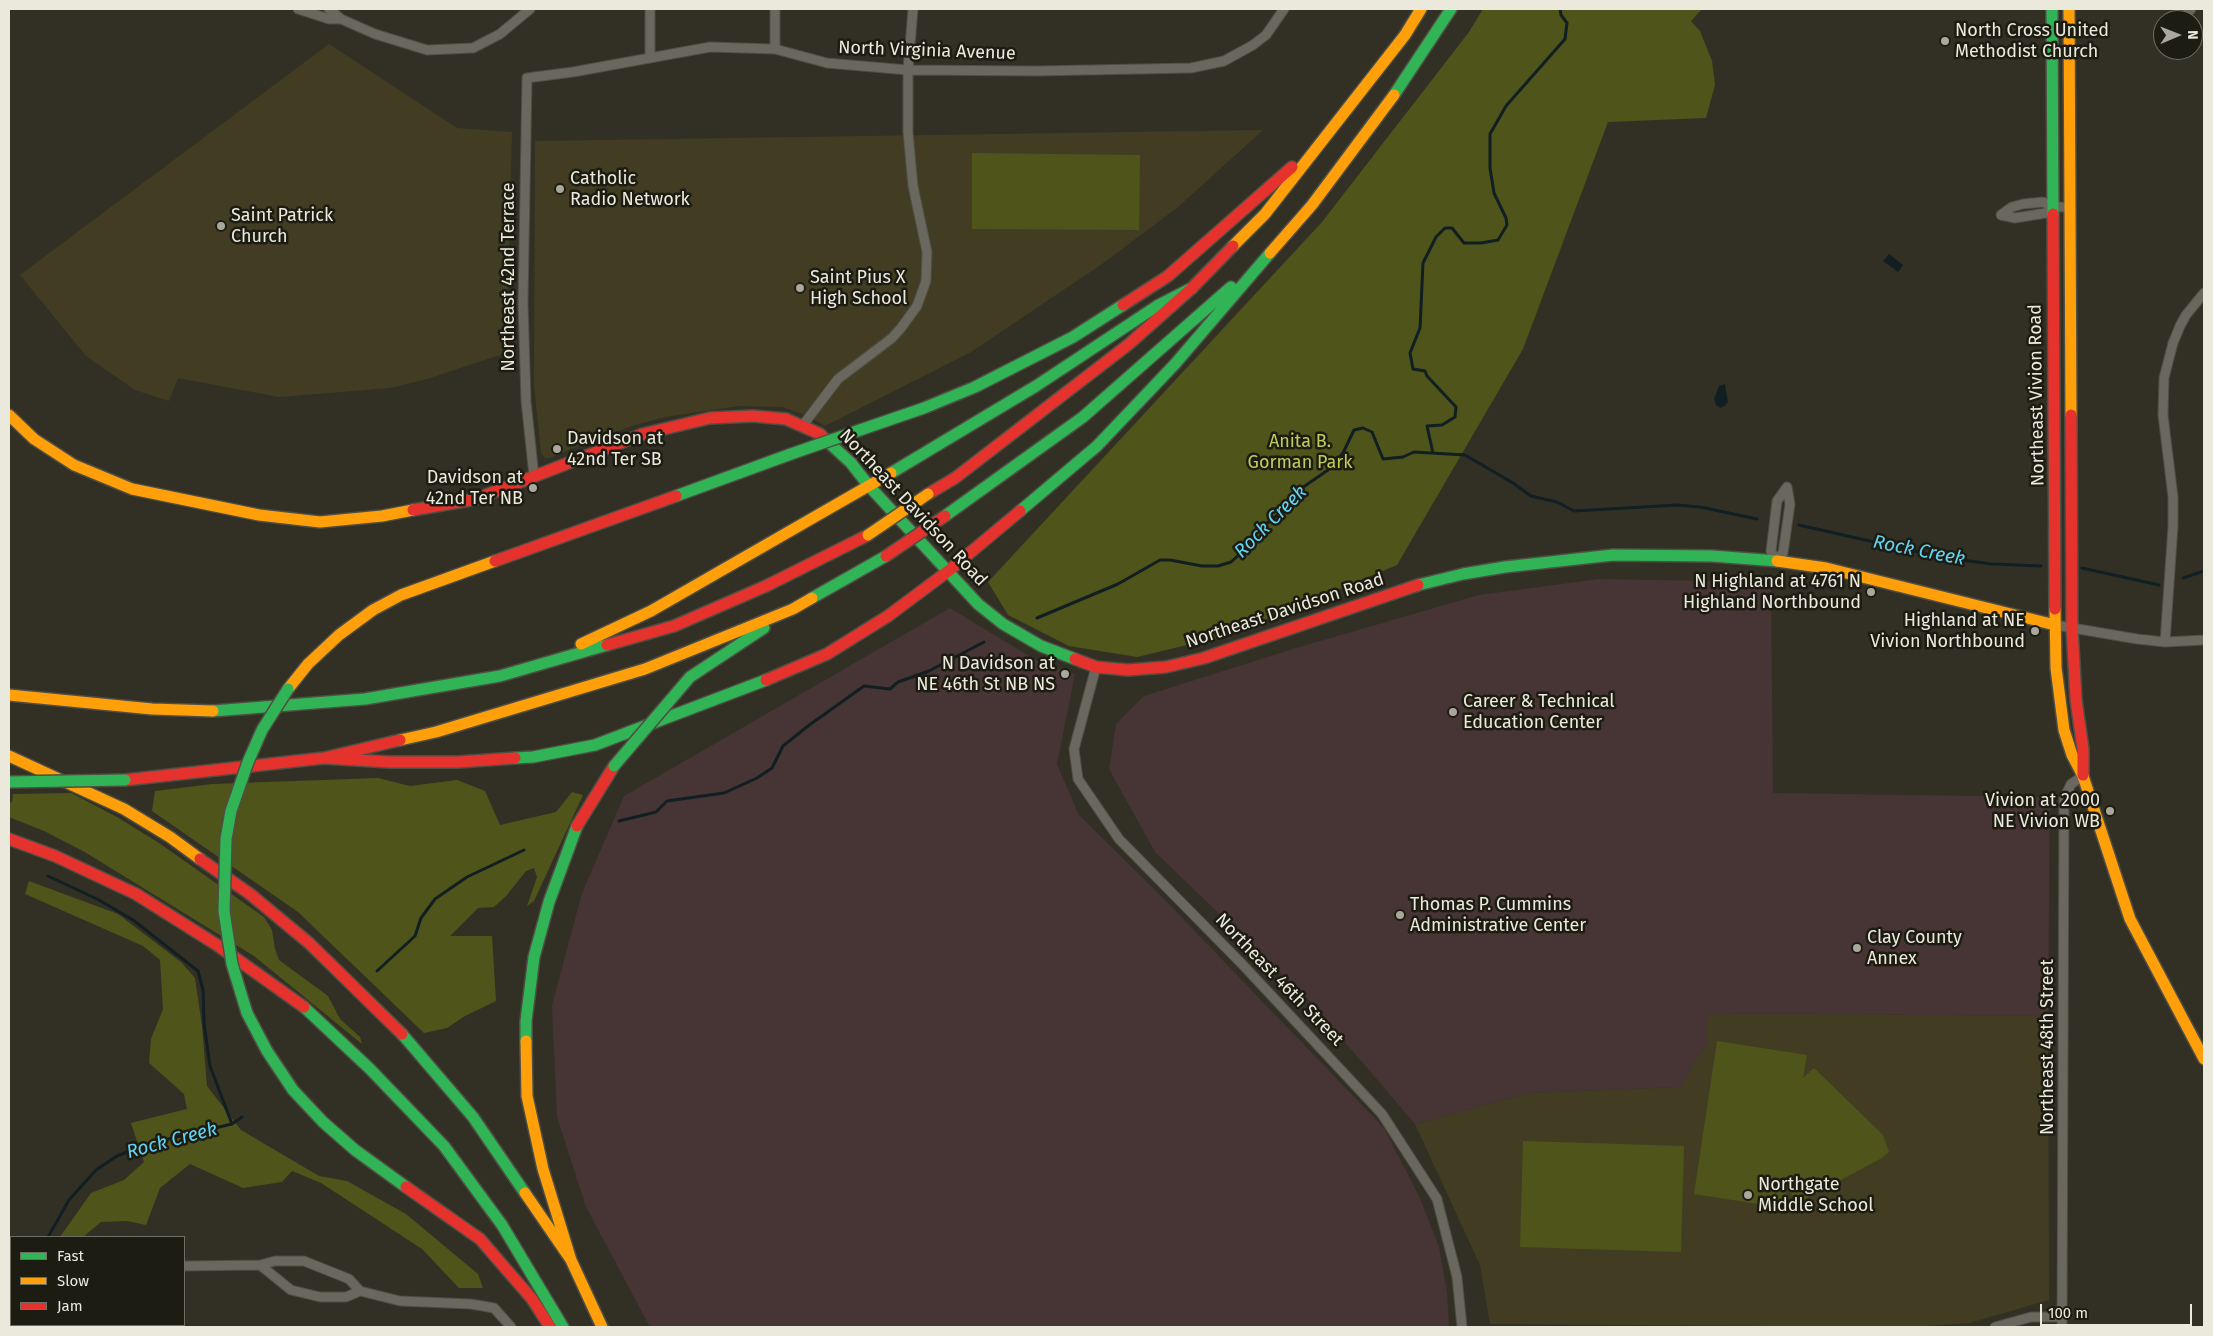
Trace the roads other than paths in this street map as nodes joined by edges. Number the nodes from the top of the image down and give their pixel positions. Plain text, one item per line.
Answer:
1 (299, 9) edge
2 (330, 9) edge
3 (530, 9) edge
4 (650, 9) edge
5 (775, 9) edge
6 (913, 9) edge
7 (1284, 9) edge
8 (1421, 9) edge
9 (1451, 9) edge
10 (2052, 9) edge
11 (2069, 9) edge
12 (341, 18) junction
13 (775, 49) junction
14 (650, 57) junction
15 (908, 70) junction
16 (527, 78) joint
17 (2052, 106) junction
18 (2070, 124) junction
19 (1321, 141) junction
20 (2053, 207) junction
21 (2070, 207) junction
22 (1272, 254) junction
23 (1192, 288) junction
24 (2204, 293) edge
25 (9, 415) edge
26 (803, 425) junction
27 (534, 476) junction
28 (868, 486) junction
29 (1775, 561) junction
30 (947, 572) junction
31 (793, 609) junction
32 (2055, 625) junction
33 (2072, 628) junction
34 (2204, 640) edge
35 (2165, 642) junction
36 (1096, 667) junction
37 (500, 676) junction
38 (9, 695) edge
39 (9, 756) edge
40 (324, 758) junction
41 (2083, 776) junction
42 (9, 782) edge
43 (9, 839) edge
44 (2204, 1059) edge
45 (571, 1260) junction
46 (260, 1265) junction
47 (185, 1266) edge
48 (360, 1291) junction
49 (2062, 1317) junction
50 (511, 1327) edge
51 (550, 1327) edge
52 (563, 1327) edge
53 (602, 1327) edge
54 (1462, 1327) edge
55 (1994, 1327) edge
56 (2062, 1327) edge

1 - 12 street
2 - 12 street
3 - 12 street
4 - 14 street
5 - 13 street
6 - 15 street
7 - 15 street, North Virginia Avenue
8 - 19 main road
9 - 22 main road
10 - 17 main road, Northeast Vivion Road
11 - 18 main road, Northeast Vivion Road
13 - 14 street, North Virginia Avenue
13 - 15 street, North Virginia Avenue
14 - 16 street, North Virginia Avenue
15 - 26 street
16 - 27 street, Northeast 42nd Terrace
17 - 18 main road
17 - 20 main road, Northeast Vivion Road
18 - 21 main road, Northeast Vivion Road
19 - 23 main road
19 - 51 main road, bridge
20 - 20 street
20 - 21 street
20 - 32 main road, Northeast Vivion Road
21 - 33 main road, Northeast Vivion Road
22 - 30 main road
22 - 31 main road, bridge
23 - 28 main road
23 - 37 main road, bridge
24 - 35 street
25 - 27 main road, Northeast Davidson Road
26 - 27 main road, Northeast Davidson Road
26 - 28 main road, Northeast Davidson Road
28 - 30 main road, Northeast Davidson Road
28 - 37 main road
29 - 29 street
29 - 32 main road, Northeast Davidson Road
29 - 36 main road, Northeast Davidson Road
30 - 36 main road, Northeast Davidson Road
30 - 40 main road
31 - 40 main road
31 - 45 main road, bridge
32 - 33 street
32 - 41 main road, Northeast Vivion Road
33 - 35 street
33 - 41 main road, Northeast Vivion Road
34 - 35 street
36 - 54 street, Northeast 46th Street
37 - 38 main road
39 - 45 main road
40 - 42 main road, bridge
41 - 44 main road, Northeast Vivion Road
41 - 49 street, Northeast 48th Street
43 - 52 main road
45 - 53 main road
46 - 47 street
46 - 48 street
46 - 48 street
48 - 50 street
49 - 55 street
49 - 56 street, Northeast 48th Street

